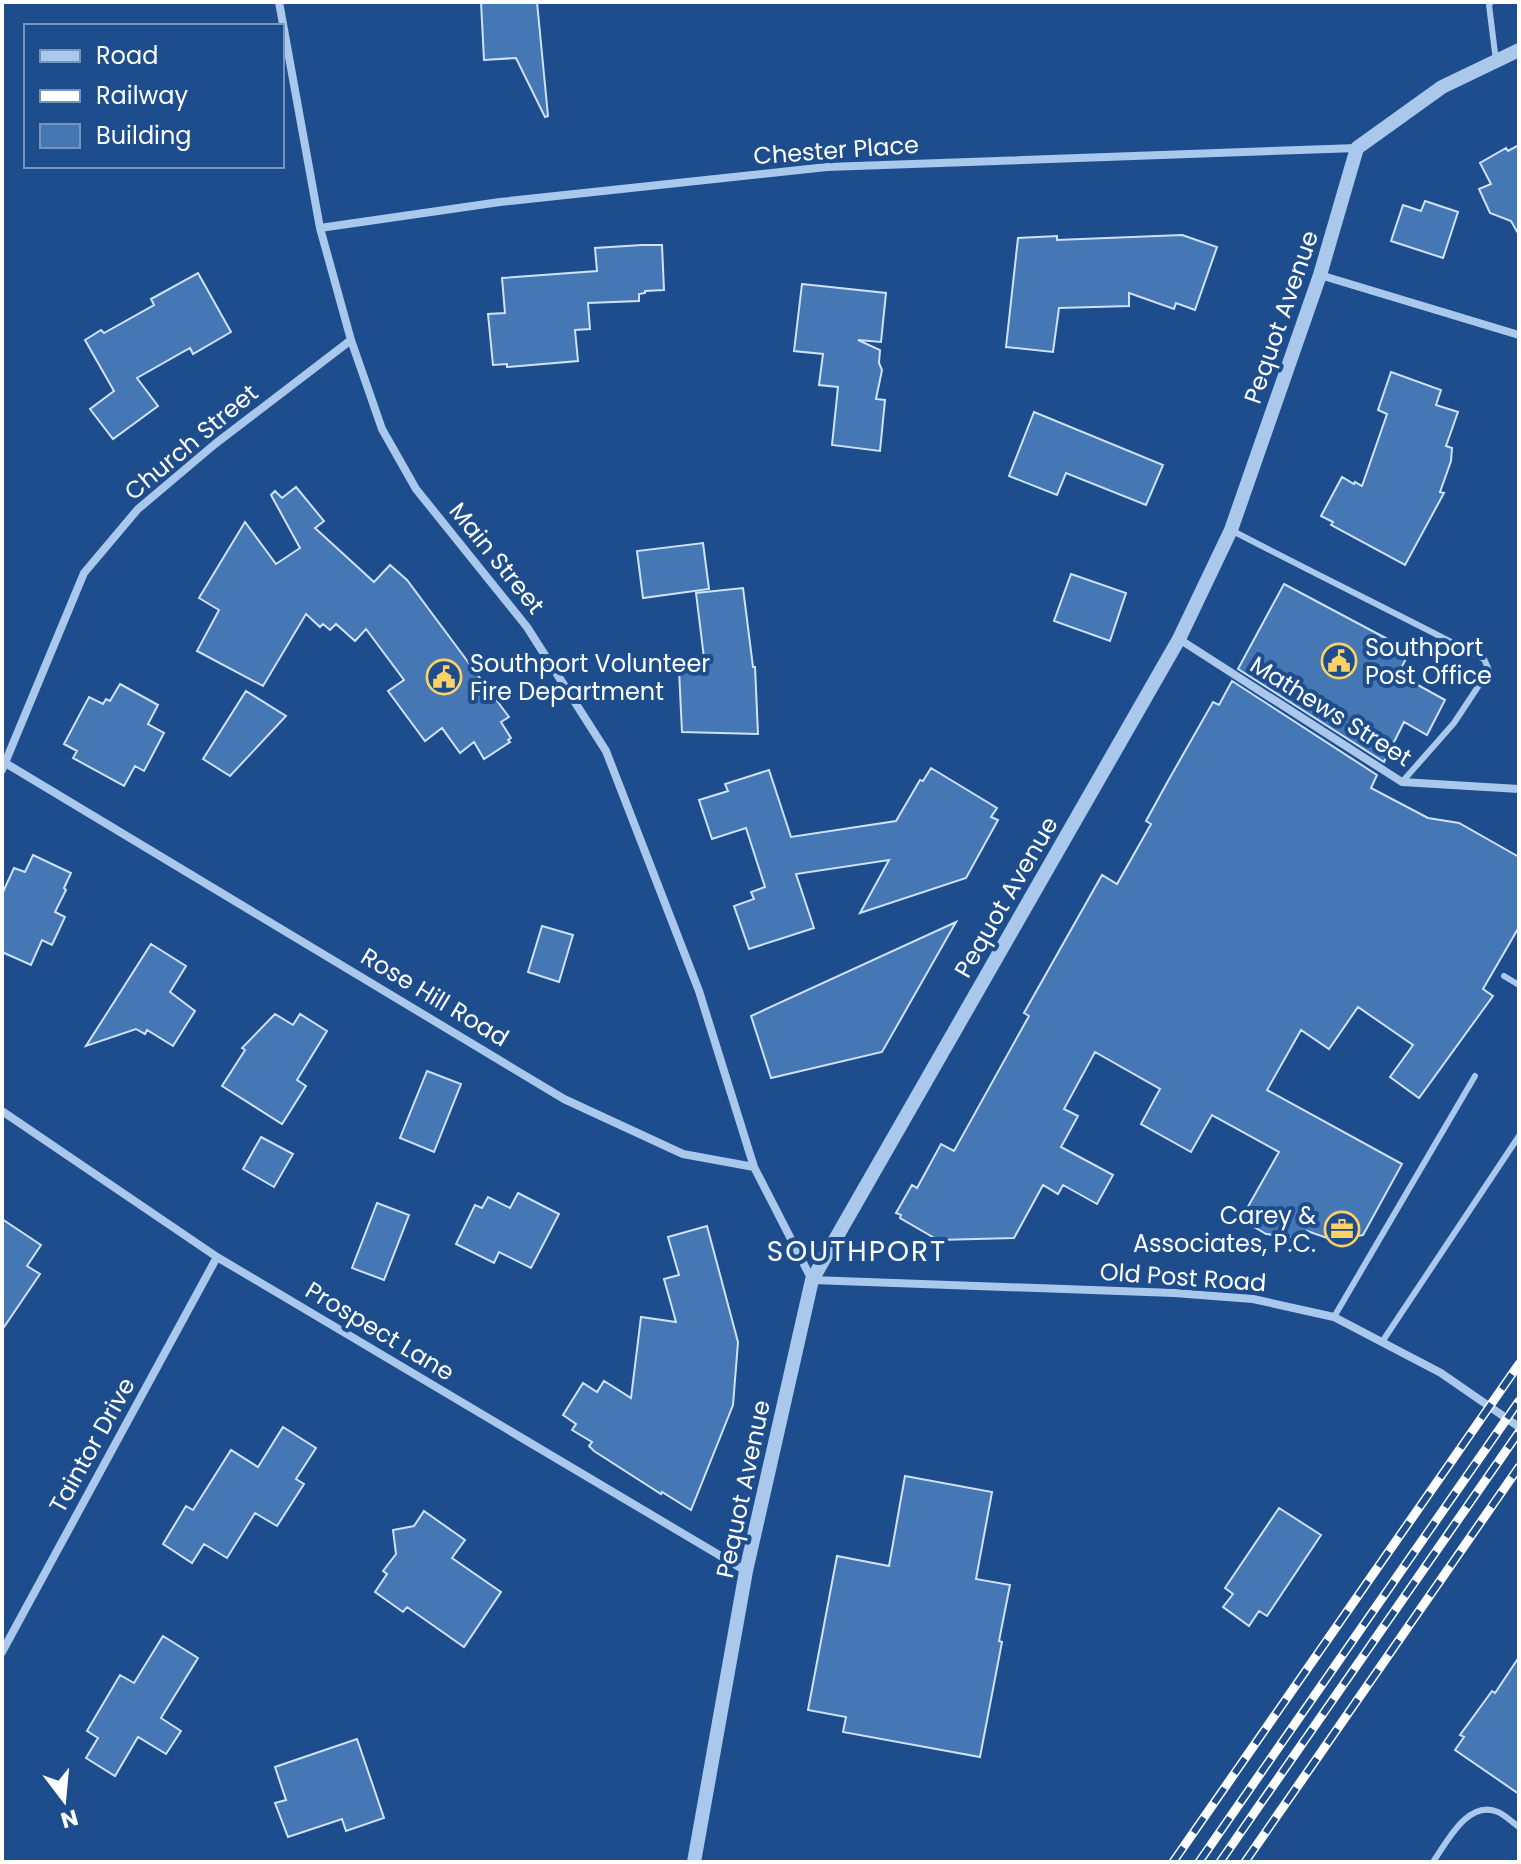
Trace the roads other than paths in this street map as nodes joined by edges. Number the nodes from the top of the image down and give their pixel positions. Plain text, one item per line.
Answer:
1 (279, 2) edge
2 (1491, 2) edge
3 (283, 24) edge
4 (284, 30) edge
5 (1519, 50) edge
6 (1496, 61) junction
7 (1357, 148) junction
8 (320, 228) junction
9 (1320, 275) junction
10 (1519, 335) edge
11 (351, 340) junction
12 (1231, 530) junction
13 (1179, 639) junction
14 (3, 764) edge
15 (1402, 782) junction
16 (1519, 789) edge
17 (1504, 976) dead end
18 (1519, 985) edge
19 (1475, 1076) dead end
20 (2, 1111) edge
21 (1519, 1136) edge
22 (754, 1167) junction
23 (217, 1257) junction
24 (812, 1280) junction
25 (1334, 1317) junction
26 (1382, 1342) junction
27 (1519, 1427) edge
28 (746, 1571) junction
29 (2, 1652) edge
30 (1519, 1827) edge
31 (694, 1862) edge
32 (1433, 1862) edge

1 - 3 street, Main Street
2 - 6 lane
4 - 8 street, Main Street
5 - 6 street
6 - 7 street
7 - 8 street, Chester Place
7 - 9 street, Pequot Avenue
8 - 11 street, Main Street
9 - 10 street
9 - 12 street, Pequot Avenue
11 - 14 street, Church Street
11 - 22 street, Main Street
12 - 13 street, Pequot Avenue
12 - 15 lane
13 - 15 street, Mathews Street
13 - 24 street, Pequot Avenue
14 - 22 street, Rose Hill Road
15 - 16 street, Mathews Street
17 - 18 lane
19 - 25 lane
20 - 23 street, Prospect Lane
21 - 26 lane
22 - 24 street
23 - 28 street, Prospect Lane
23 - 29 street, Taintor Drive
24 - 25 street, Old Post Road
24 - 28 street, Pequot Avenue
25 - 26 street, Old Post Road
26 - 27 street, Old Post Road
28 - 31 street, Pequot Avenue
30 - 32 lane

